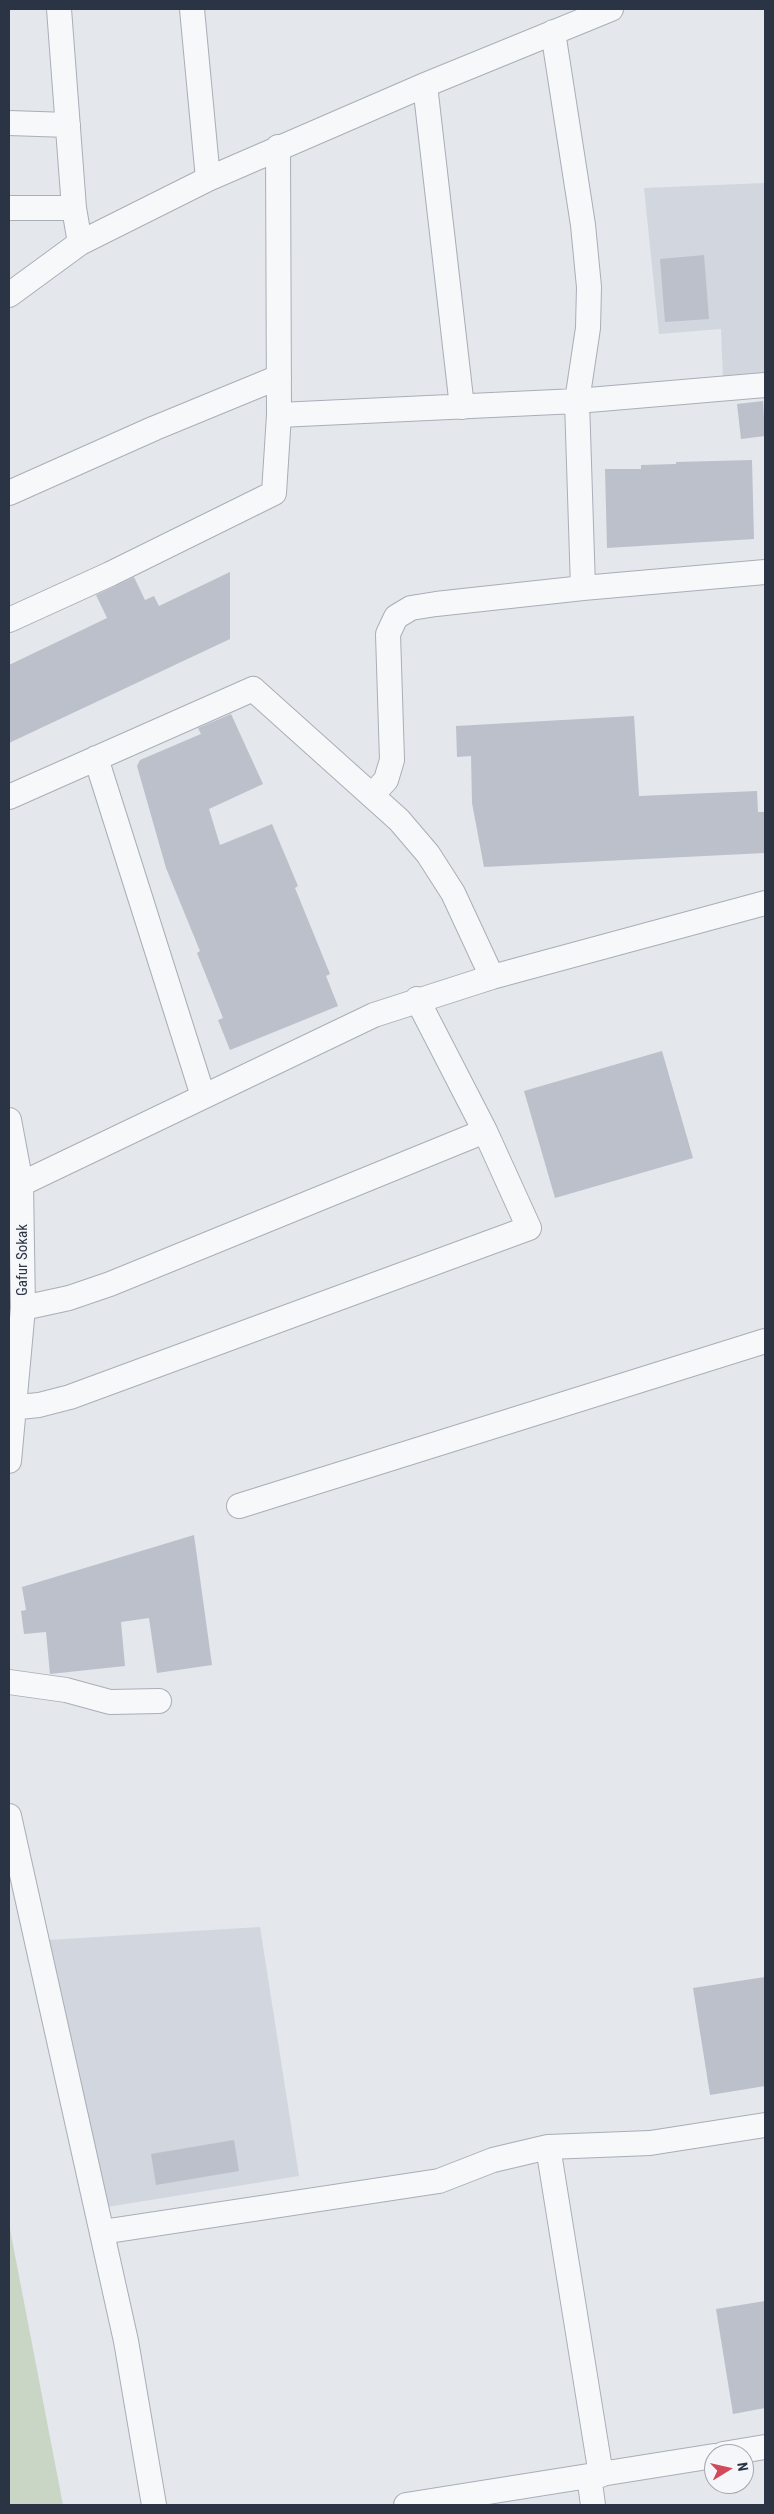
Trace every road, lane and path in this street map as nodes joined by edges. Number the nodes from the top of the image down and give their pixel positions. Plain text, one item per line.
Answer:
1 (59, 9) edge
2 (192, 9) edge
3 (611, 9) edge
4 (561, 23) edge
5 (425, 85) junction
6 (9, 123) edge
7 (68, 125) junction
8 (278, 147) junction
9 (208, 179) junction
10 (9, 208) edge
11 (74, 208) junction
12 (80, 243) junction
13 (9, 295) edge
14 (279, 377) junction
15 (765, 385) edge
16 (577, 402) junction
17 (462, 407) junction
18 (278, 415) junction
19 (9, 493) edge
20 (765, 572) edge
21 (583, 588) junction
22 (9, 620) edge
23 (96, 758) junction
24 (372, 795) junction
25 (9, 797) edge
26 (765, 903) edge
27 (492, 977) junction
28 (417, 999) junction
29 (204, 1096) junction
30 (9, 1120) edge
31 (485, 1131) junction
32 (21, 1184) junction
33 (23, 1308) junction
34 (765, 1341) edge
35 (11, 1408) edge
36 (9, 1460) edge
37 (239, 1506) dead end
38 (9, 1682) edge
39 (159, 1701) dead end
40 (9, 1816) edge
41 (765, 2126) edge
42 (548, 2147) junction
43 (102, 2232) junction
44 (704, 2458) edge
45 (595, 2475) junction
46 (154, 2505) edge
47 (406, 2505) edge
48 (593, 2505) edge

1 - 7 street
2 - 9 street
3 - 4 street
4 - 5 street
4 - 16 street
5 - 8 street
5 - 17 street
6 - 7 street
7 - 11 street
8 - 9 street
8 - 14 street
9 - 12 street
10 - 11 street
11 - 12 street
12 - 13 street
14 - 18 street
14 - 19 street
15 - 16 street
16 - 17 street
16 - 21 street
17 - 18 street
18 - 22 street
20 - 21 street
21 - 24 street
23 - 24 street
23 - 25 street
23 - 29 street
24 - 27 street
26 - 27 street
27 - 28 street
28 - 29 street
28 - 31 street
29 - 32 street
30 - 32 street, Gafur Sokak
31 - 33 street
31 - 35 street
32 - 33 street, Gafur Sokak
33 - 35 street, Gafur Sokak
34 - 37 street
35 - 36 street, Gafur Sokak
38 - 39 street
40 - 43 street
41 - 42 street
42 - 43 street
42 - 45 street
43 - 46 street
44 - 45 street
45 - 47 street
45 - 48 street

